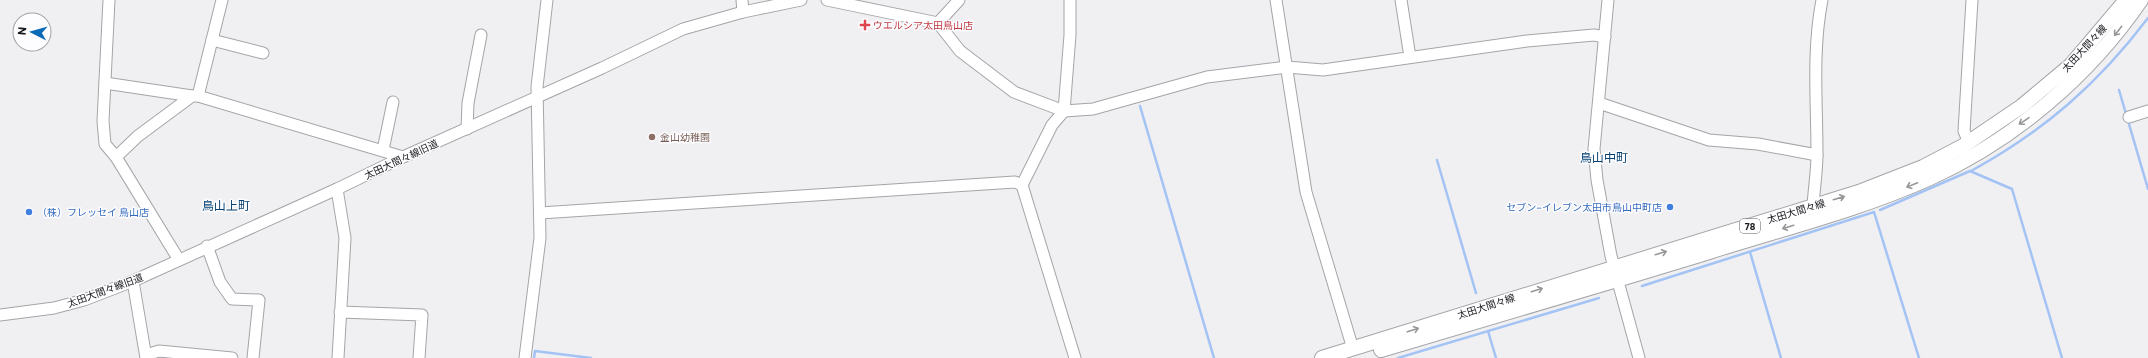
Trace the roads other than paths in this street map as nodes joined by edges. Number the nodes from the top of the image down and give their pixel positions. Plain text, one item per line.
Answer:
1 (109, 0) edge
2 (222, 0) edge
3 (547, 0) edge
4 (742, 0) edge
5 (801, 0) edge
6 (827, 0) edge
7 (959, 0) edge
8 (1070, 0) edge
9 (1276, 0) edge
10 (1402, 0) edge
11 (1608, 0) edge
12 (1822, 0) edge
13 (1972, 0) edge
14 (2126, 0) edge
15 (2141, 0) edge
16 (743, 12) junction
17 (938, 23) junction
18 (481, 35) dead end
19 (1605, 37) junction
20 (212, 40) junction
21 (263, 53) dead end
22 (1410, 57) junction
23 (1287, 67) junction
24 (105, 83) junction
25 (195, 96) junction
26 (536, 97) junction
27 (393, 102) dead end
28 (1599, 103) junction
29 (1064, 111) junction
30 (2148, 111) edge
31 (2129, 117) dead end
32 (466, 129) junction
33 (1969, 143) junction
34 (383, 150) junction
35 (1817, 155) junction
36 (403, 156) junction
37 (116, 157) junction
38 (1022, 185) junction
39 (337, 189) junction
40 (1813, 206) junction
41 (540, 212) junction
42 (207, 246) junction
43 (179, 260) junction
44 (1615, 274) junction
45 (134, 281) junction
46 (340, 312) junction
47 (0, 315) edge
48 (1353, 354) edge
49 (146, 356) edge
50 (232, 358) edge
51 (253, 358) edge
52 (338, 358) edge
53 (419, 358) edge
54 (525, 358) edge
55 (1075, 358) edge
56 (1322, 358) edge
57 (1640, 358) edge

1 - 24 street
2 - 20 street
3 - 26 street
4 - 16 street
5 - 16 street, 太田大間々線旧道
6 - 17 street
7 - 17 street
8 - 29 street
9 - 23 street
10 - 22 street
11 - 19 street
12 - 35 street
13 - 33 street
14 - 33 main road, 太田大間々線 / 78
15 -> 44 main road, 太田大間々線 / 78
16 - 26 street, 太田大間々線旧道
17 - 29 street
18 - 32 street
19 - 22 street
19 - 28 street
20 - 21 street
20 - 25 street
22 - 23 street
23 - 29 street
23 - 48 street
24 - 25 street
24 - 37 street
25 - 34 street
25 - 37 street
26 - 32 street, 太田大間々線旧道
26 - 41 street
27 - 34 street
28 - 35 street
28 - 44 street
29 - 38 street
30 - 31 street
32 - 36 street, 太田大間々線旧道
40 -> 33 main road, 太田大間々線 / 78
34 - 36 street
35 - 40 street
36 - 39 street, 太田大間々線旧道
37 - 43 street
38 - 41 street
38 - 55 street
39 - 42 street, 太田大間々線旧道
39 - 46 street
44 -> 40 main road, 太田大間々線 / 78
41 - 54 street
42 - 43 street, 太田大間々線旧道
42 - 51 street
43 - 45 street, 太田大間々線旧道
44 - 48 main road, 太田大間々線 / 78
44 - 57 street
45 - 47 street, 太田大間々線旧道
45 - 49 street
46 - 52 street
46 - 53 street
48 - 56 main road, 太田大間々線 / 78
49 - 50 street

